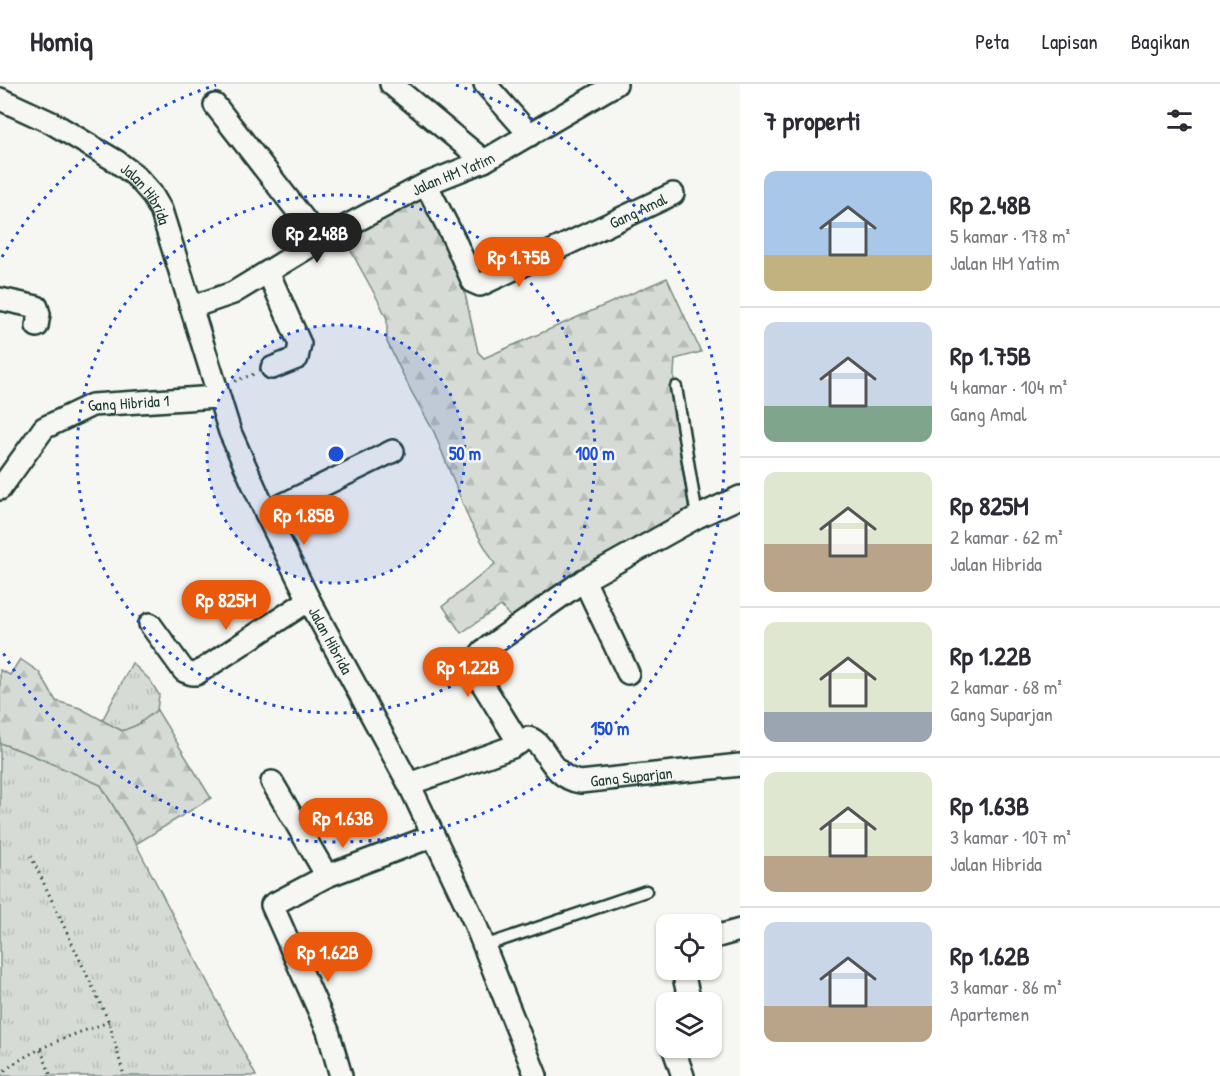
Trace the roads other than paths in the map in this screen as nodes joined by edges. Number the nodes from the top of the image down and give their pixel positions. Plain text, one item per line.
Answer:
1 (391, 84) edge
2 (485, 84) edge
3 (616, 84) edge
4 (0, 99) edge
5 (215, 105) dead end
6 (530, 135) junction
7 (484, 161) junction
8 (426, 184) junction
9 (673, 194) dead end
10 (320, 240) junction
11 (268, 272) junction
12 (0, 299) edge
13 (192, 307) junction
14 (37, 326) dead end
15 (273, 368) road end
16 (676, 387) dead end
17 (216, 393) junction
18 (393, 450) dead end
19 (0, 489) edge
20 (740, 496) edge
21 (266, 513) junction
22 (697, 517) junction
23 (584, 580) junction
24 (309, 600) junction
25 (150, 624) dead end
26 (628, 673) dead end
27 (519, 743) junction
28 (740, 765) edge
29 (272, 782) dead end
30 (409, 784) junction
31 (433, 836) junction
32 (327, 876) junction
33 (646, 891) dead end
34 (740, 930) edge
35 (722, 935) edge
36 (484, 946) junction
37 (685, 981) dead end
38 (688, 992) edge
39 (677, 1058) edge
40 (341, 1076) edge
41 (536, 1076) edge
42 (683, 1076) edge

1 - 7 street
2 - 6 street
3 - 6 street, Jalan HM Yatim
4 - 13 street, Jalan Hibrida
5 - 10 street
6 - 7 street, Jalan HM Yatim
7 - 8 street, Jalan HM Yatim
8 - 9 street, Gang Amal
8 - 10 street, Jalan HM Yatim
10 - 11 street, Jalan HM Yatim
11 - 13 street, Jalan HM Yatim
11 - 15 street
12 - 14 street
13 - 17 street, Jalan Hibrida
16 - 22 lane
17 - 19 street, Gang Hibrida 1
17 - 21 street, Jalan Hibrida
18 - 21 street
20 - 22 street
21 - 24 street, Jalan Hibrida
22 - 23 street
23 - 26 street
23 - 27 street
24 - 25 street
24 - 30 street, Jalan Hibrida
27 - 28 street, Gang Suparjan
27 - 30 street
29 - 32 street
30 - 31 street, Jalan Hibrida
31 - 32 street
31 - 36 street, Jalan Hibrida
32 - 40 street
33 - 36 lane
34 - 35 street
36 - 41 street, Jalan Hibrida
37 - 38 street
39 - 42 street

